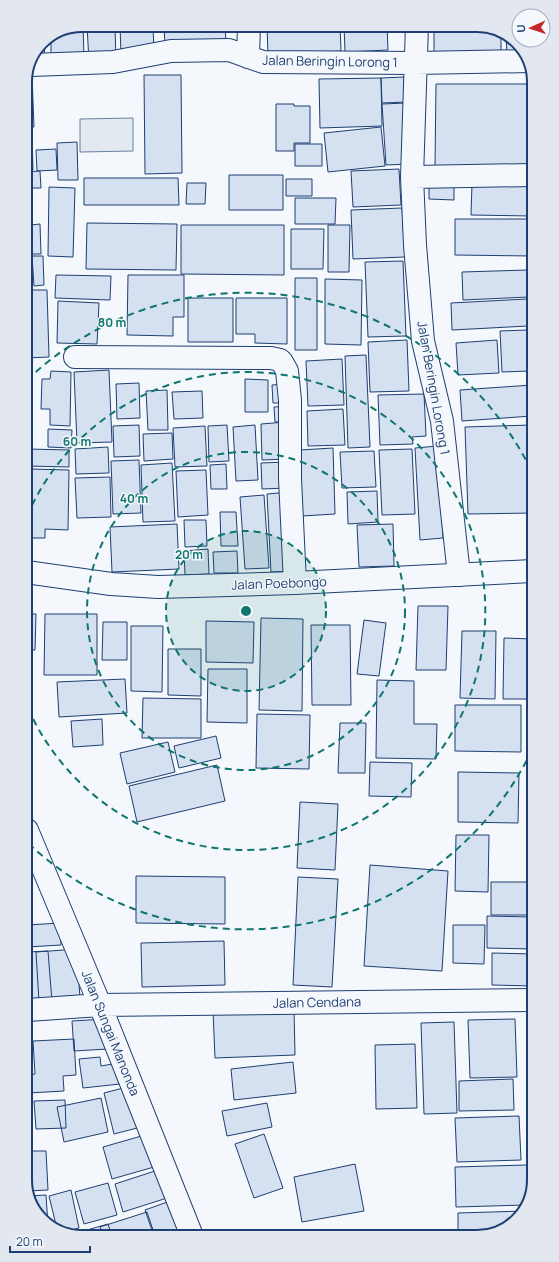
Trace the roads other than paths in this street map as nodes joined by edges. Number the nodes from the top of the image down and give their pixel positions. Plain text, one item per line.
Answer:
1 (249, 32) edge
2 (417, 32) edge
3 (248, 56) junction
4 (522, 61) edge
5 (416, 63) junction
6 (35, 65) edge
7 (527, 175) edge
8 (412, 177) junction
9 (75, 357) dead end
10 (527, 571) edge
11 (32, 573) edge
12 (459, 575) junction
13 (295, 583) junction
14 (32, 842) edge
15 (527, 1000) edge
16 (100, 1005) junction
17 (32, 1010) edge
18 (190, 1230) edge

1 - 3 street
2 - 5 street, Jalan Beringin Lorong 1
3 - 5 street, Jalan Beringin Lorong 1
3 - 6 street, Jalan Beringin Lorong 1
4 - 5 street
5 - 8 street, Jalan Beringin Lorong 1
7 - 8 street
8 - 12 street, Jalan Beringin Lorong 1
9 - 13 street
10 - 12 street, Jalan Poebongo
11 - 13 street, Jalan Poebongo
12 - 13 street, Jalan Poebongo
14 - 16 street, Jalan Sungai Manonda
15 - 16 street, Jalan Cendana
16 - 17 street, Jalan Cendana
16 - 18 street, Jalan Sungai Manonda

